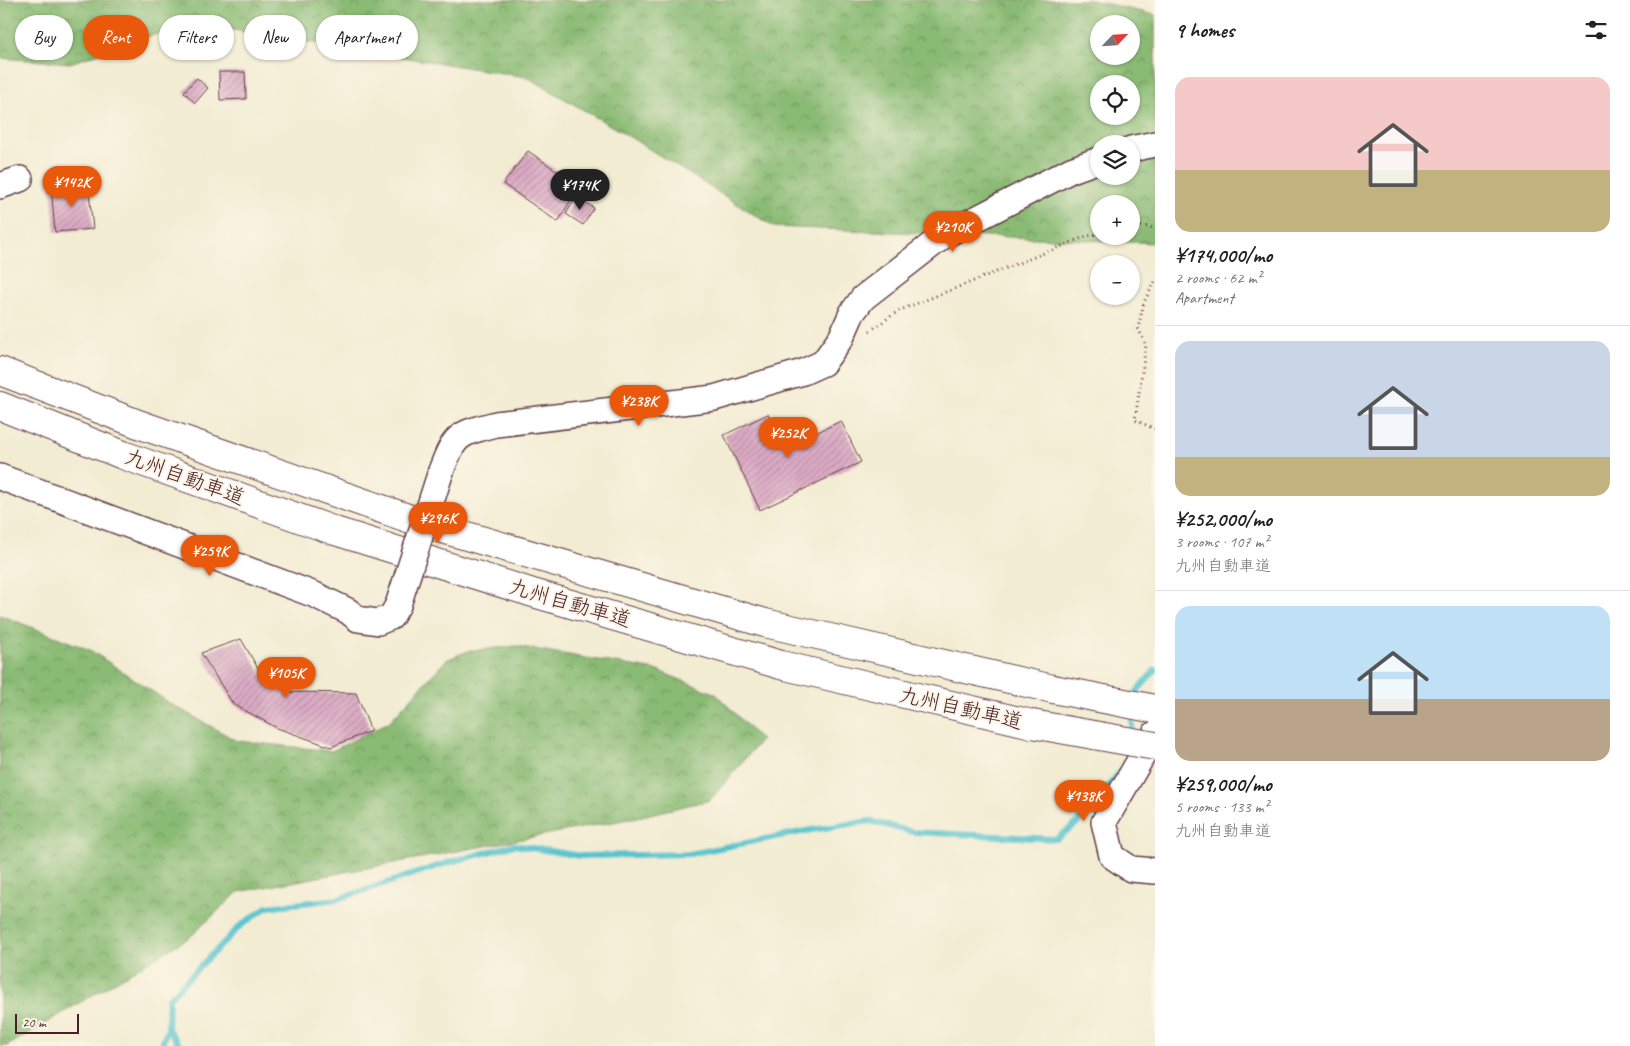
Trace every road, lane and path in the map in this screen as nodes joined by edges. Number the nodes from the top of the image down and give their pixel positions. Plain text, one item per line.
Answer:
1 (1155, 144) edge
2 (1140, 147) edge
3 (1090, 163) edge
4 (1140, 226) edge
5 (1155, 228) edge
6 (1090, 236) edge
7 (1155, 282) edge
8 (868, 332) dead end
9 (0, 371) edge
10 (0, 406) edge
11 (1155, 429) edge
12 (0, 477) edge
13 (1155, 709) edge
14 (1155, 734) edge
15 (1155, 746) edge
16 (1155, 872) edge

1 - 2 street
3 - 12 street, bridge
4 - 5 path
6 - 8 path
7 - 11 path
9 - 13 highway, 九州自動車道
10 - 15 highway, 九州自動車道, bridge
14 - 16 street

